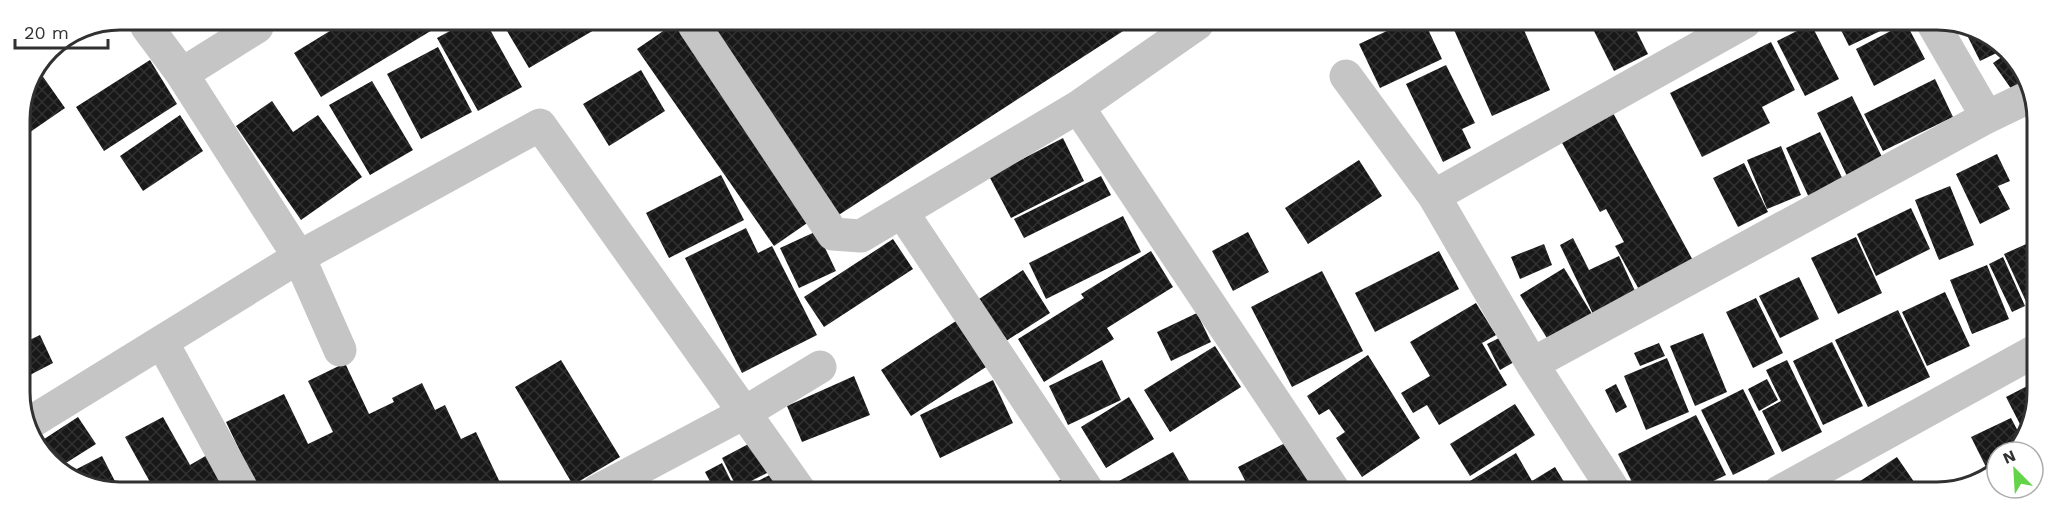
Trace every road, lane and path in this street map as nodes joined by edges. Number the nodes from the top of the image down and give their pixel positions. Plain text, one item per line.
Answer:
1 (149, 30) edge
2 (252, 30) edge
3 (697, 30) edge
4 (1188, 30) edge
5 (1731, 30) edge
6 (1937, 30) edge
7 (182, 74) junction
8 (1346, 76) dead end
9 (2024, 99) edge
10 (1078, 107) junction
11 (1987, 117) junction
12 (1434, 196) junction
13 (902, 212) junction
14 (299, 257) junction
15 (162, 342) junction
16 (340, 350) dead end
17 (2027, 356) edge
18 (1532, 364) junction
19 (820, 368) dead end
20 (744, 413) junction
21 (35, 420) edge
22 (238, 482) edge
23 (614, 482) edge
24 (794, 482) edge
25 (1082, 482) edge
26 (1328, 482) edge
27 (1609, 482) edge
28 (1797, 482) edge

1 - 7 street
2 - 7 street
3 - 13 street
4 - 10 street
5 - 12 street
6 - 11 street
7 - 14 street
8 - 12 street
9 - 11 street
10 - 13 street
10 - 26 street
11 - 18 street
12 - 18 street
13 - 25 street
14 - 15 street
14 - 16 street
14 - 20 street
15 - 21 street
15 - 22 street
17 - 28 street
18 - 27 street
19 - 20 street
20 - 23 street
20 - 24 street

